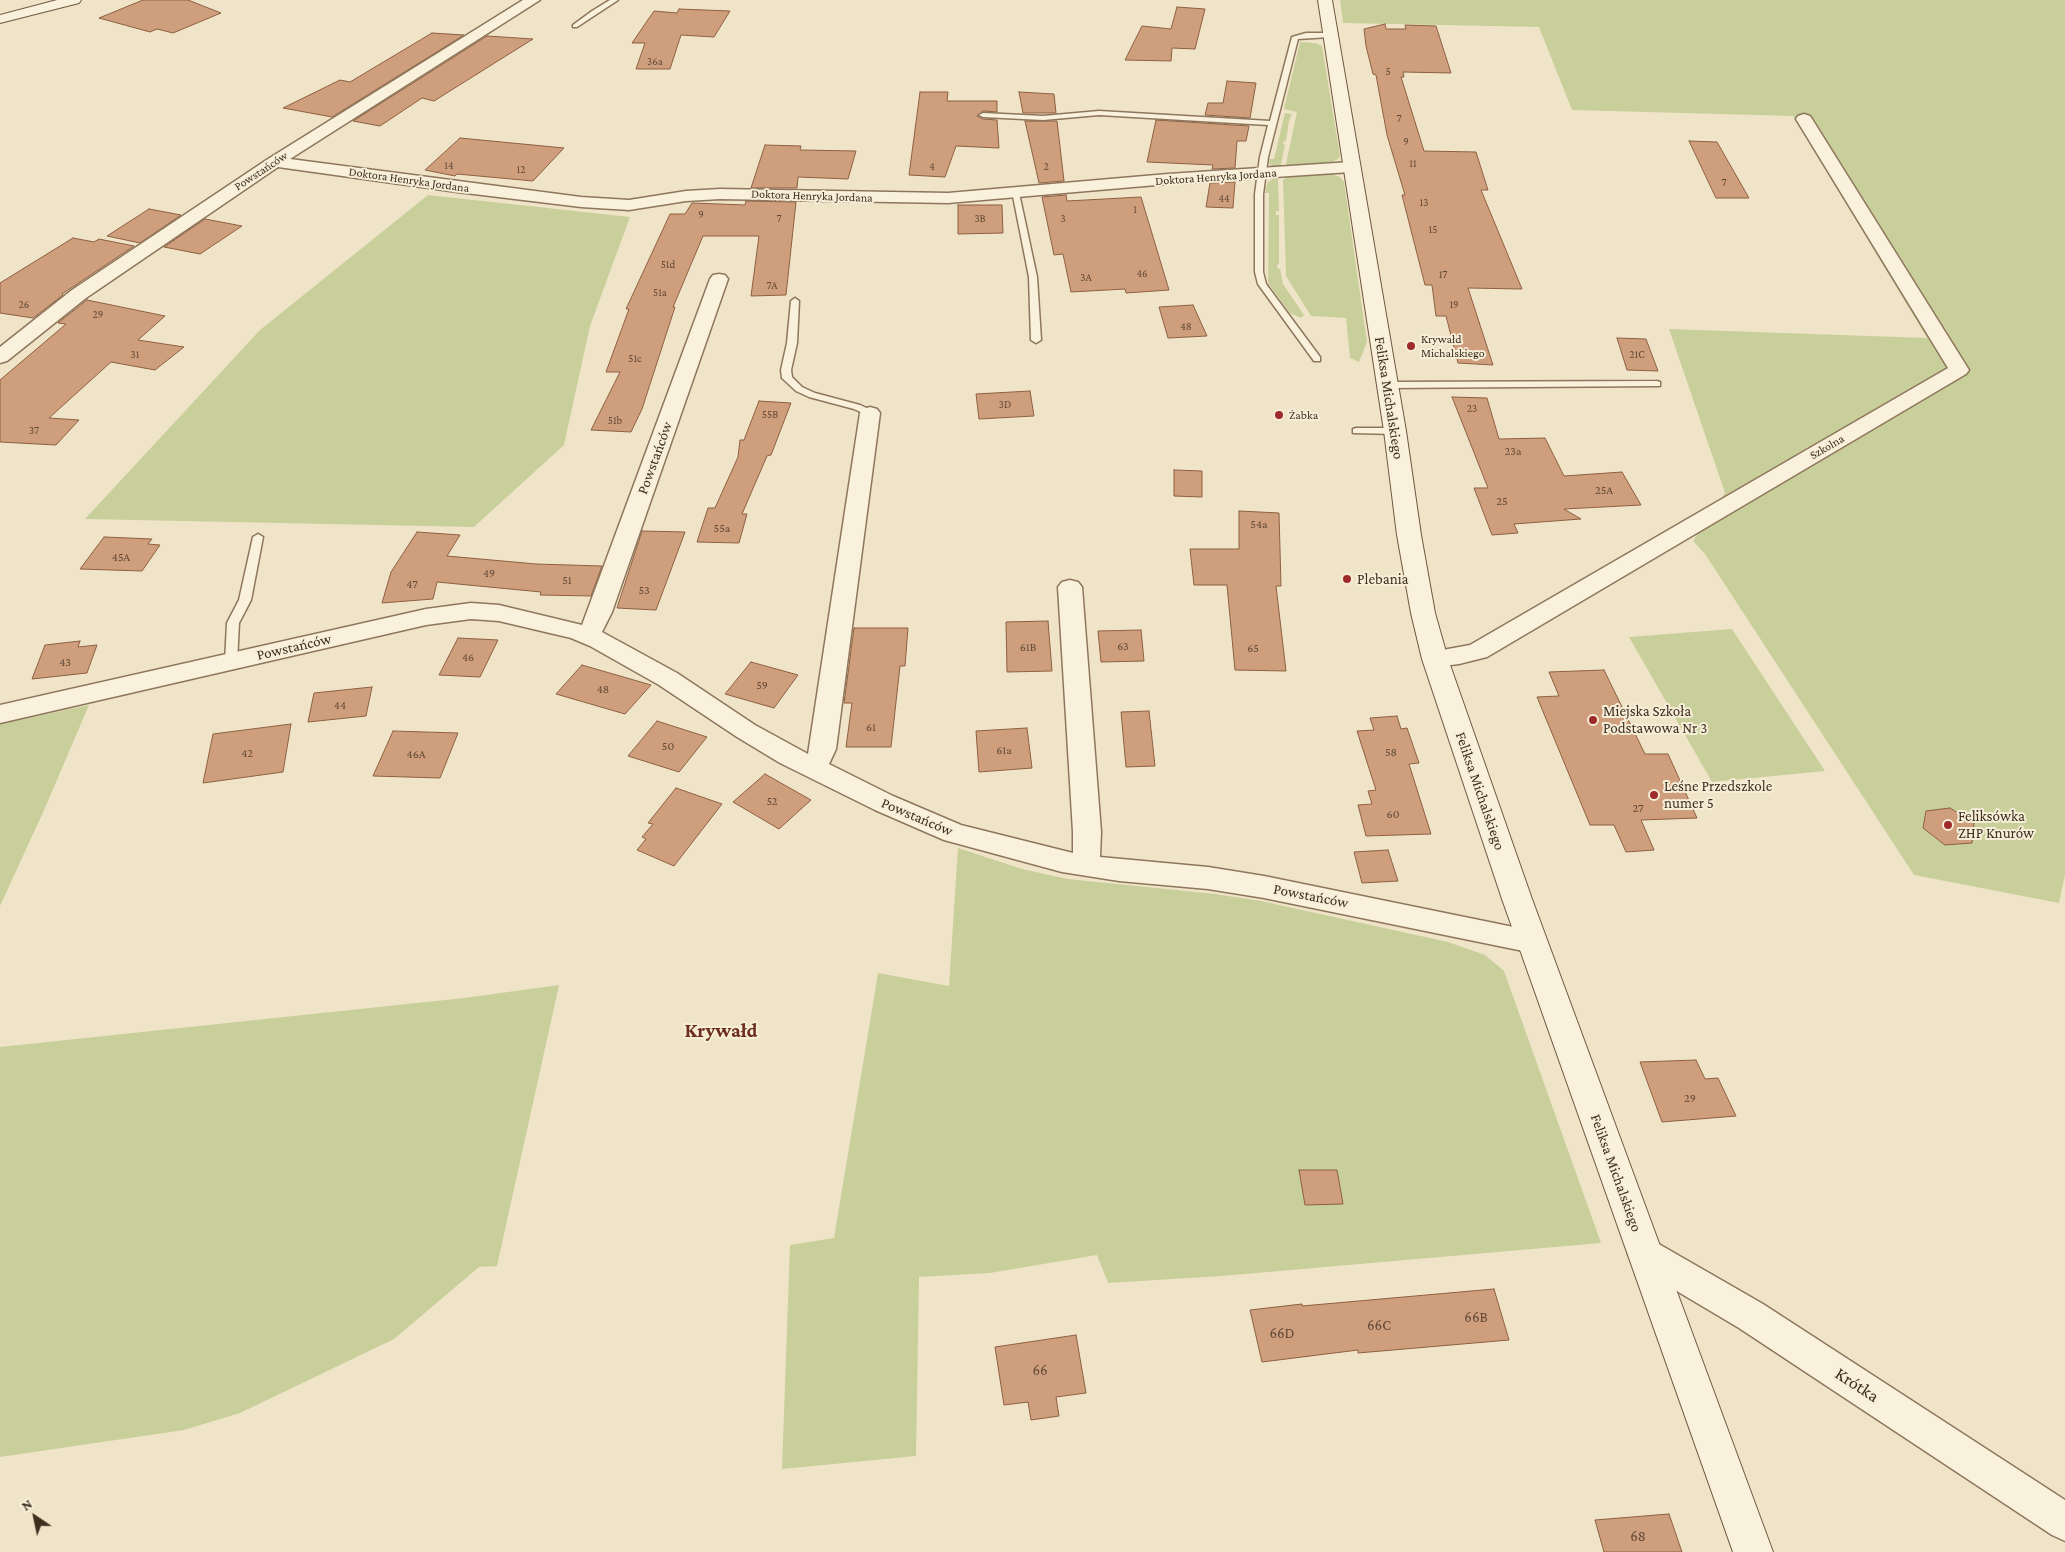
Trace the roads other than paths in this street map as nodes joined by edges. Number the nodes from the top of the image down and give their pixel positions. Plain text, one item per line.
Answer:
1 (74, 0) edge
2 (533, 0) edge
3 (615, 0) edge
4 (1325, 0) edge
5 (0, 19) edge
6 (576, 26) dead end
7 (1330, 35) junction
8 (983, 115) dead end
9 (1804, 119) dead end
10 (1273, 123) junction
11 (274, 162) junction
12 (1352, 168) junction
13 (1262, 174) junction
14 (1015, 193) junction
15 (719, 278) dead end
16 (795, 301) dead end
17 (1036, 340) dead end
18 (0, 357) edge
19 (1317, 359) dead end
20 (1656, 384) dead end
21 (1388, 385) junction
22 (870, 413) joint
23 (1356, 430) dead end
24 (1395, 431) junction
25 (258, 537) dead end
26 (1070, 587) dead end
27 (589, 636) junction
28 (1435, 659) junction
29 (232, 662) junction
30 (0, 714) edge
31 (812, 768) junction
32 (1086, 866) junction
33 (1533, 942) junction
34 (1645, 1254) junction
35 (2065, 1522) edge
36 (1753, 1552) edge

1 - 5 street
2 - 11 street, Powstańców
3 - 6 lane
4 - 7 street, Feliksa Michalskiego
7 - 10 lane
7 - 12 street, Feliksa Michalskiego
8 - 10 lane
9 - 28 street, Szkolna
10 - 13 lane
11 - 14 street, Doktora Henryka Jordana
11 - 18 street, Powstańców
12 - 13 street, Doktora Henryka Jordana
12 - 21 street, Feliksa Michalskiego
13 - 14 street, Doktora Henryka Jordana
13 - 19 lane
14 - 17 lane
15 - 27 street, Powstańców
16 - 22 lane
20 - 21 lane
21 - 24 street, Feliksa Michalskiego
22 - 31 street
23 - 24 lane
24 - 28 street, Feliksa Michalskiego
25 - 29 lane
26 - 32 street
27 - 29 street, Powstańców
27 - 31 street, Powstańców
28 - 33 street, Feliksa Michalskiego
29 - 30 street, Powstańców
31 - 32 street, Powstańców
32 - 33 street, Powstańców
33 - 34 street, Feliksa Michalskiego
34 - 35 street, Krótka
34 - 36 street, Feliksa Michalskiego

